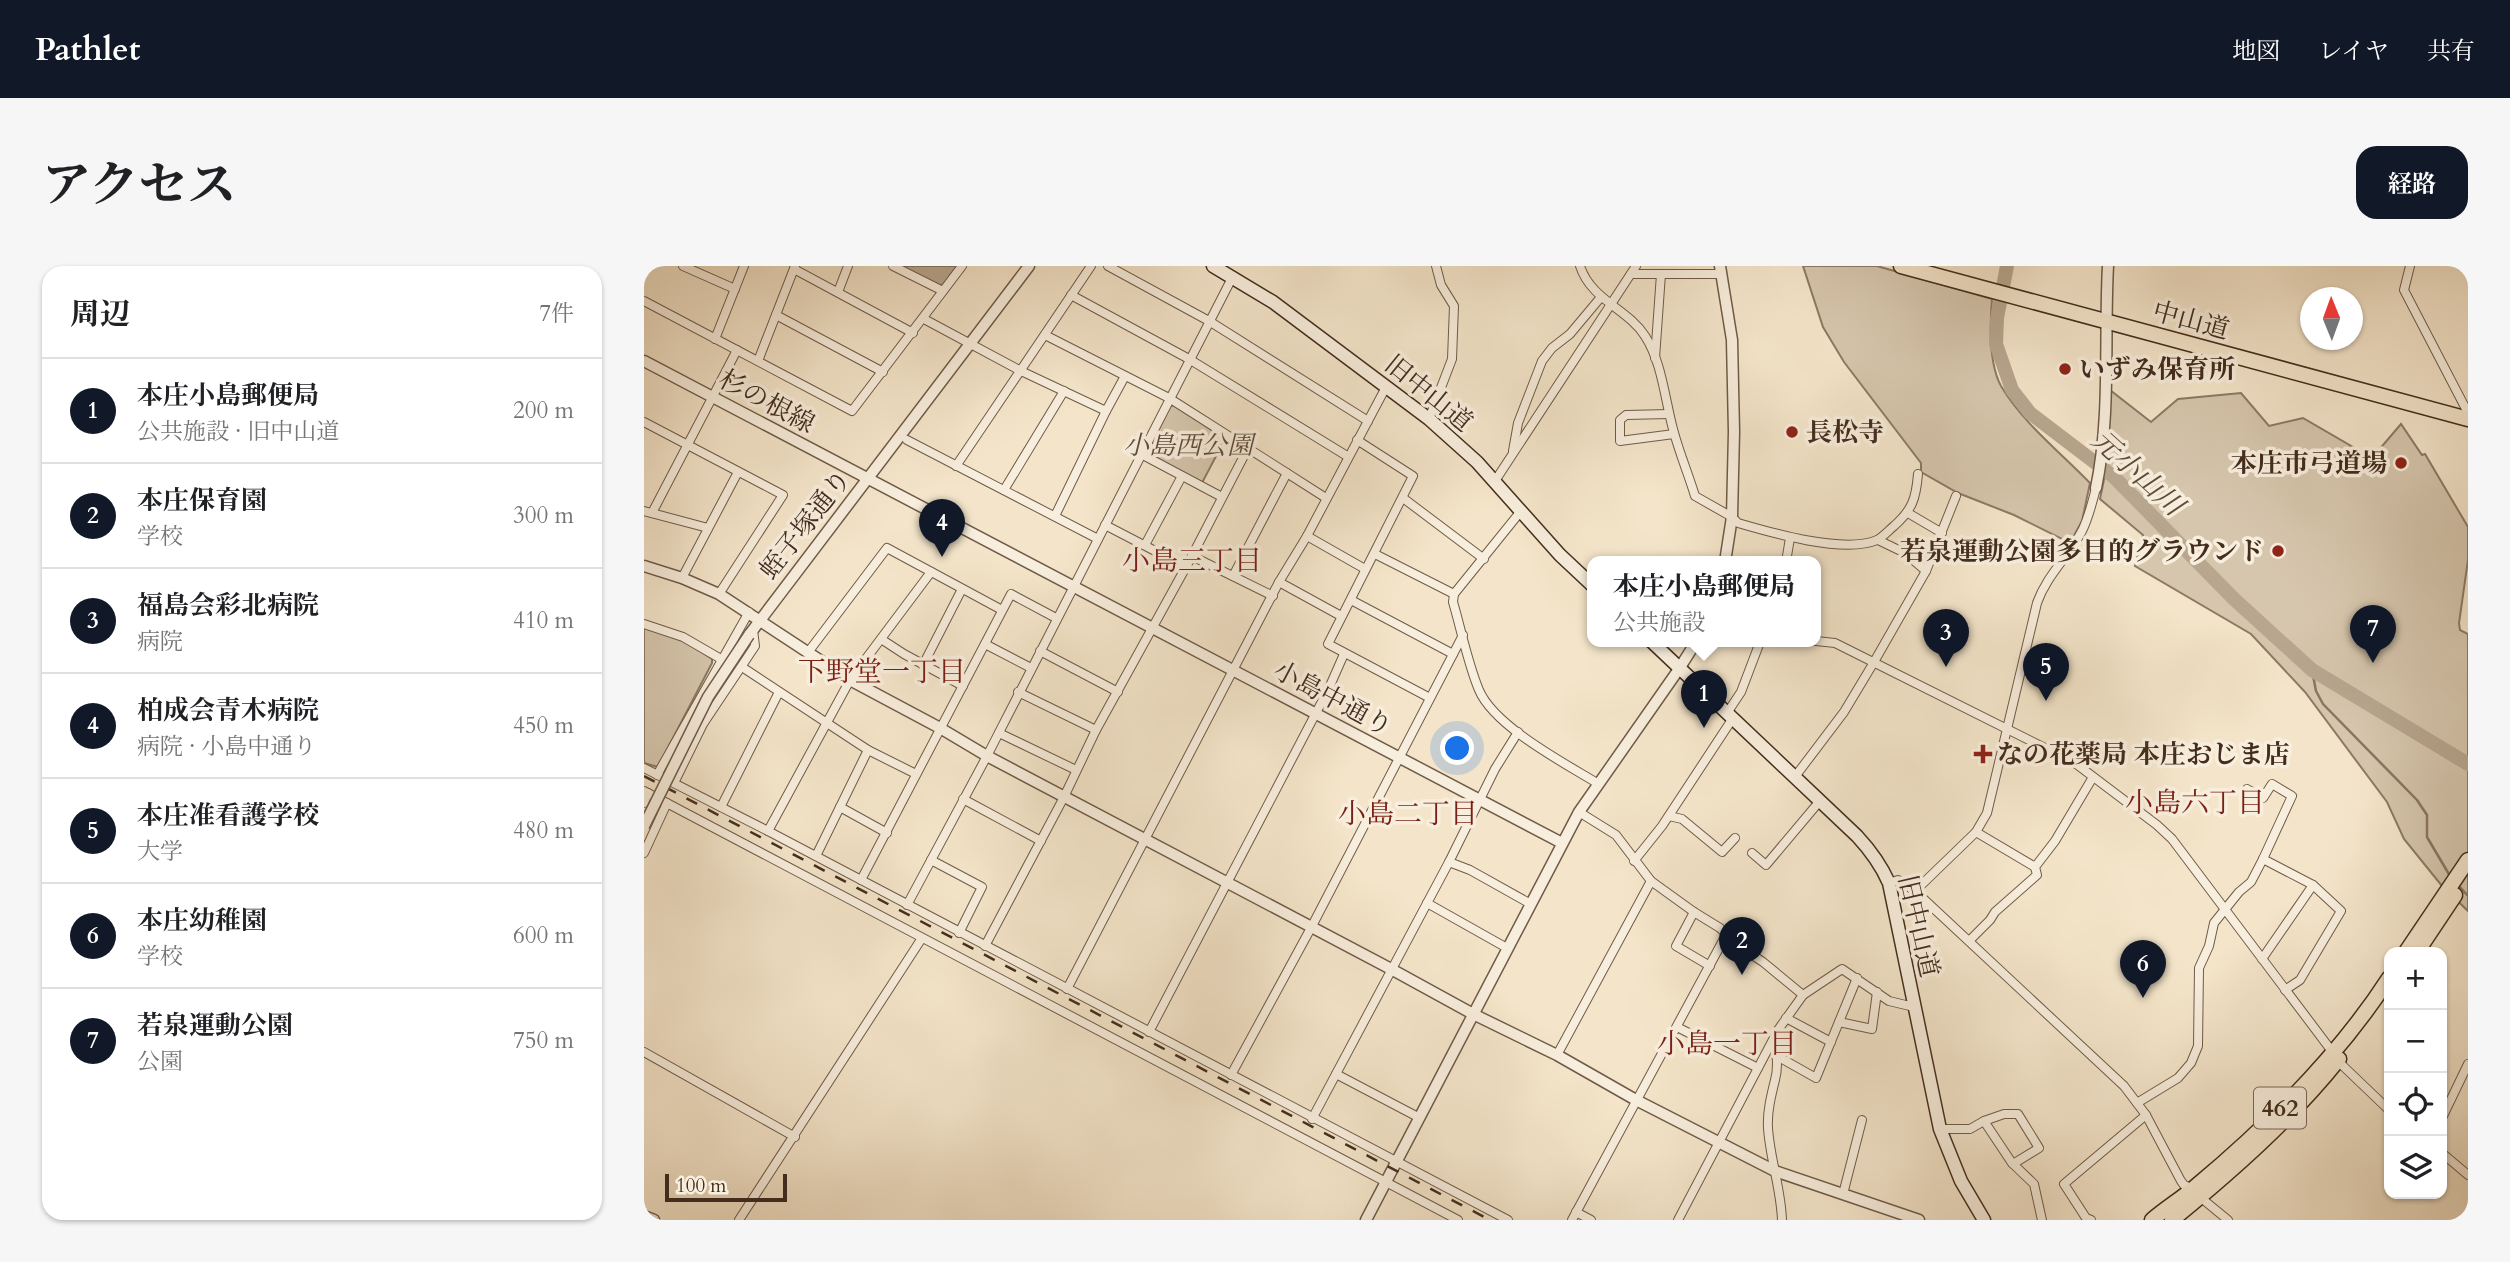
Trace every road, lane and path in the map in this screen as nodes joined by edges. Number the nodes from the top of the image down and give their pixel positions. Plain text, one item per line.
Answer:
1 (683, 266) edge
2 (744, 266) edge
3 (848, 266) edge
4 (893, 266) edge
5 (962, 266) edge
6 (1029, 266) edge
7 (1091, 266) edge
8 (1108, 266) edge
9 (1213, 266) edge
10 (1436, 266) edge
11 (1580, 266) edge
12 (1901, 266) edge
13 (2108, 266) edge
14 (2410, 266) edge
15 (795, 267) edge
16 (1634, 270) edge
17 (1721, 270) edge
18 (1661, 274) junction
19 (1233, 276) junction
20 (735, 289) junction
21 (838, 292) junction
22 (943, 292) junction
23 (1071, 295) junction
24 (1601, 297) junction
25 (644, 301) edge
26 (1612, 307) junction
27 (776, 315) junction
28 (925, 318) junction
29 (1209, 321) junction
30 (2105, 322) junction
31 (913, 333) junction
32 (1045, 335) junction
33 (715, 339) junction
34 (970, 342) junction
35 (737, 350) junction
36 (1189, 359) junction
37 (1655, 359) junction
38 (644, 361) edge
39 (758, 361) junction
40 (883, 372) junction
41 (1021, 372) junction
42 (1125, 376) junction
43 (1386, 387) junction
44 (1064, 391) junction
45 (712, 397) junction
46 (1169, 398) junction
47 (1106, 411) junction
48 (2468, 413) edge
49 (1669, 414) junction
50 (1429, 419) junction
51 (2468, 419) edge
52 (1368, 421) junction
53 (644, 422) edge
54 (1674, 434) junction
55 (907, 440) dead end
56 (1357, 440) junction
57 (687, 444) junction
58 (1248, 449) junction
59 (1141, 454) junction
60 (1347, 456) junction
61 (1513, 456) junction
62 (956, 466) junction
63 (738, 472) junction
64 (1287, 473) junction
65 (1918, 474) dead end
66 (1182, 476) junction
67 (869, 480) junction
68 (1495, 481) junction
69 (2096, 488) joint
70 (1004, 490) junction
71 (1956, 496) dead end
72 (1222, 497) junction
73 (1326, 498) junction
74 (1403, 498) junction
75 (1521, 511) junction
76 (648, 512) edge
77 (1908, 513) junction
78 (1055, 516) junction
79 (1732, 517) junction
80 (1105, 525) junction
81 (708, 528) junction
82 (1942, 533) junction
83 (1307, 536) junction
84 (1790, 538) junction
85 (1098, 539) junction
86 (1878, 540) junction
87 (1144, 545) junction
88 (1376, 554) junction
89 (1192, 556) junction
90 (1726, 556) edge
91 (1787, 556) edge
92 (1484, 559) junction
93 (644, 566) edge
94 (1186, 567) junction
95 (1366, 569) junction
96 (1926, 571) junction
97 (931, 572) junction
98 (1233, 576) junction
99 (682, 578) junction
100 (1587, 580) edge
101 (1279, 582) junction
102 (1073, 587) junction
103 (962, 589) junction
104 (719, 594) junction
105 (1454, 594) junction
106 (1273, 596) junction
107 (1351, 600) junction
108 (1002, 610) junction
109 (750, 612) junction
110 (1341, 616) junction
111 (1056, 618) junction
112 (760, 619) junction
113 (644, 624) edge
114 (1152, 629) junction
115 (751, 633) junction
116 (1463, 635) junction
117 (881, 639) junction
118 (1821, 642) edge
119 (985, 644) junction
120 (1656, 647) edge
121 (1693, 647) edge
122 (1758, 647) edge
123 (808, 651) junction
124 (1040, 651) junction
125 (1344, 654) junction
126 (1453, 654) junction
127 (722, 659) junction
128 (1874, 662) junction
129 (923, 665) junction
130 (742, 667) junction
131 (1031, 668) junction
132 (1679, 669) junction
133 (1233, 671) junction
134 (850, 680) junction
135 (963, 686) junction
136 (779, 691) junction
137 (1018, 692) junction
138 (1118, 692) junction
139 (1430, 698) junction
140 (1315, 715) junction
141 (1730, 716) junction
142 (826, 724) junction
143 (940, 728) junction
144 (1096, 730) junction
145 (2008, 731) junction
146 (1518, 732) junction
147 (999, 733) junction
148 (868, 750) junction
149 (986, 756) junction
150 (1399, 758) junction
151 (644, 768) edge
152 (1076, 770) junction
153 (916, 774) junction
154 (657, 775) junction
155 (2093, 777) junction
156 (1794, 778) junction
157 (674, 783) junction
158 (1597, 783) junction
159 (2247, 789) dead end
160 (646, 792) edge
161 (1064, 797) junction
162 (963, 799) junction
163 (1479, 800) junction
164 (1819, 802) junction
165 (644, 803) edge
166 (667, 803) junction
167 (721, 807) junction
168 (840, 807) junction
169 (1579, 812) junction
170 (1669, 816) junction
171 (644, 826) edge
172 (768, 831) junction
173 (1976, 832) junction
174 (887, 833) junction
175 (1735, 838) dead end
176 (1146, 840) junction
177 (1041, 841) junction
178 (1562, 843) junction
179 (644, 853) edge
180 (1752, 853) dead end
181 (816, 856) junction
182 (2263, 859) junction
183 (931, 860) junction
184 (1634, 861) junction
185 (2468, 861) edge
186 (1449, 862) junction
187 (2035, 867) junction
188 (2468, 877) edge
189 (860, 880) junction
190 (1651, 881) junction
191 (1228, 882) junction
192 (1889, 883) junction
193 (2313, 885) junction
194 (1915, 891) junction
195 (2448, 898) junction
196 (1427, 903) junction
197 (1530, 903) junction
198 (907, 905) junction
199 (2225, 909) junction
200 (1694, 912) junction
201 (1311, 928) junction
202 (959, 933) junction
203 (1726, 935) junction
204 (922, 938) junction
205 (1970, 940) junction
206 (985, 946) junction
207 (2410, 947) edge
208 (2420, 947) edge
209 (1507, 948) junction
210 (2262, 959) junction
211 (1710, 966) junction
212 (1391, 968) junction
213 (1857, 978) junction
214 (2384, 985) edge
215 (1067, 989) junction
216 (2286, 990) junction
217 (1877, 992) junction
218 (1803, 995) junction
219 (2384, 1001) edge
220 (1914, 1007) junction
221 (1473, 1014) junction
222 (1786, 1018) junction
223 (1839, 1022) junction
224 (1677, 1027) junction
225 (1149, 1032) junction
226 (1774, 1037) junction
227 (1831, 1042) junction
228 (644, 1052) edge
229 (1557, 1055) junction
230 (1777, 1056) junction
231 (2336, 1056) junction
232 (2468, 1064) edge
233 (1758, 1069) junction
234 (1336, 1074) junction
235 (1231, 1075) junction
236 (1636, 1100) junction
237 (2137, 1103) junction
238 (2384, 1105) edge
239 (2447, 1108) edge
240 (2146, 1115) junction
241 (1418, 1117) junction
242 (1312, 1119) junction
243 (1862, 1120) dead end
244 (1984, 1121) junction
245 (1940, 1129) junction
246 (795, 1137) junction
247 (1719, 1141) junction
248 (2447, 1157) edge
249 (1397, 1160) junction
250 (2013, 1164) junction
251 (1775, 1171) junction
252 (2468, 1175) edge
253 (1387, 1180) junction
254 (2191, 1189) junction
255 (1843, 1194) junction
256 (644, 1216) edge
257 (1574, 1216) edge
258 (1895, 1216) edge
259 (654, 1220) edge
260 (739, 1220) edge
261 (1366, 1220) edge
262 (1458, 1220) edge
263 (1508, 1220) edge
264 (1591, 1220) edge
265 (1678, 1220) edge
266 (1782, 1220) edge
267 (1919, 1220) edge
268 (1984, 1220) edge
269 (2042, 1220) edge
270 (2091, 1220) edge
271 (2152, 1220) edge
272 (2172, 1220) edge
273 (2228, 1220) edge

1 - 20 street
2 - 20 street
3 - 21 street
4 - 22 street
5 - 22 street
6 - 34 street, 蛭子塚通り
7 - 23 street
8 - 29 street
9 - 19 main road, 旧中山道
10 - 50 street
11 - 24 street
12 - 30 highway, 中山道
13 - 30 street
14 - 48 street
15 - 21 street
15 - 27 street
16 - 18 street
16 - 26 street
17 - 18 street
17 - 79 street
18 - 37 street
19 - 29 street
19 - 43 main road, 旧中山道
20 - 33 street
21 - 31 street
22 - 28 street
23 - 32 street
23 - 36 street
24 - 26 street
24 - 61 street
25 - 33 street
26 - 37 street
26 - 61 street
27 - 39 street
27 - 40 street
28 - 31 street
28 - 34 street
29 - 36 street
29 - 52 street
30 - 51 highway, 中山道
30 - 69 street
31 - 40 street
32 - 41 street
32 - 42 street
33 - 35 street
34 - 41 street
34 - 67 street, 蛭子塚通り
35 - 39 street
35 - 45 street
36 - 46 street
36 - 60 street
37 - 49 street
38 - 45 street, 杉の根線
39 - 40 street
41 - 44 street
41 - 62 street
42 - 46 street
42 - 47 street
43 - 50 main road, 旧中山道
43 - 52 street
44 - 47 street
44 - 70 street
45 - 57 street
45 - 67 street, 杉の根線
46 - 58 street
46 - 59 street
47 - 78 street
49 - 54 street
49 - 54 street
50 - 68 main road, 旧中山道
52 - 56 street
53 - 57 street
54 - 79 street
55 - 62 street
56 - 60 street
56 - 74 street
57 - 63 street
57 - 76 street
58 - 64 street
58 - 72 street
59 - 66 street
59 - 80 street
60 - 73 street
61 - 68 street
62 - 70 street
63 - 81 street
63 - 104 street
64 - 73 street
64 - 98 street
65 - 77 street
66 - 72 street
66 - 87 street
67 - 102 street, 小島中通り
67 - 112 street, 蛭子塚通り
68 - 75 main road, 旧中山道
69 - 145 street
70 - 78 street
71 - 82 street
72 - 89 street
73 - 83 street
74 - 88 street
74 - 92 street
75 - 92 street
75 - 100 main road, 旧中山道
76 - 81 street
77 - 82 street
77 - 86 street
78 - 85 street
79 - 84 street
79 - 90 street
80 - 85 street
80 - 87 street
81 - 99 street
82 - 96 street
83 - 95 street
83 - 101 street
84 - 86 street
84 - 91 street
85 - 102 street
86 - 96 street
87 - 94 street
88 - 95 street
88 - 105 street
89 - 94 street
89 - 98 street
92 - 105 street
93 - 99 street
94 - 114 street
95 - 107 street
96 - 128 street
97 - 103 street
97 - 117 street
97 - 123 street
98 - 106 street
99 - 104 street
101 - 106 street
101 - 110 street
102 - 111 street
102 - 114 street, 小島中通り
103 - 108 street
103 - 129 street
104 - 109 street
105 - 116 street
106 - 133 street
107 - 110 street
107 - 126 street
108 - 111 street
108 - 119 street
109 - 112 street
109 - 127 street
110 - 125 street
111 - 124 street
112 - 115 street, 蛭子塚通り
112 - 123 street
113 - 127 street
114 - 133 street, 小島中通り
114 - 138 street
115 - 130 street
115 - 171 street, 蛭子塚通り, bridge
116 - 126 street
116 - 146 street
117 - 129 street
117 - 134 street
118 - 128 street
119 - 131 street
119 - 135 street
120 - 132 main road, 旧中山道
121 - 132 street
122 - 141 street
123 - 134 street
124 - 131 street
124 - 138 street
125 - 139 street
125 - 140 street
126 - 139 street
127 - 154 street
128 - 145 street
128 - 156 street
129 - 135 street
130 - 136 street
130 - 157 street
131 - 137 street
132 - 141 main road, 旧中山道
132 - 158 street
133 - 140 street, 小島中通り
133 - 176 street
134 - 142 street
134 - 143 street
135 - 143 street
136 - 142 street
136 - 167 street
137 - 144 street
137 - 147 street
138 - 144 street
139 - 150 street
140 - 150 street, 小島中通り
140 - 191 street
141 - 156 main road, 旧中山道
141 - 170 street
142 - 148 street
142 - 172 street
143 - 149 street
143 - 153 street
144 - 152 street
145 - 155 street
145 - 173 street
146 - 158 street
146 - 163 street
147 - 149 street
147 - 152 street
148 - 153 street
148 - 168 street
149 - 161 street
149 - 162 street
150 - 163 street, 小島中通り
150 - 201 street
151 - 154 street
152 - 161 street
153 - 174 street
154 - 157 street
155 - 187 street
155 - 199 street
156 - 164 main road, 旧中山道
157 - 167 street
158 - 169 street
159 - 182 street
160 - 165 street
160 - 166 street
161 - 176 street
161 - 177 street
162 - 177 street
162 - 183 street
163 - 178 street, 小島中通り
163 - 186 street
164 - 180 street
164 - 192 main road, 旧中山道
166 - 179 street
166 - 204 street
167 - 172 street
168 - 174 street
168 - 181 street
169 - 178 street
169 - 184 street
170 - 175 street
170 - 184 street
172 - 181 street
173 - 187 street
173 - 194 street
174 - 189 street
176 - 191 street
176 - 215 street
177 - 206 street
178 - 197 street
181 - 189 street
182 - 193 street
182 - 199 street
183 - 198 street
183 - 202 street
184 - 190 street
185 - 195 highway
186 - 196 street
186 - 197 street
187 - 205 street
188 - 195 highway
189 - 198 street
190 - 200 street
190 - 229 street
191 - 201 street
191 - 225 street
192 - 194 street
192 - 220 main road, 旧中山道
193 - 210 street
193 - 216 street
194 - 205 street
195 - 207 highway
195 - 208 highway
196 - 209 street
196 - 212 street
197 - 209 street
198 - 202 street
199 - 210 street
199 - 237 street
200 - 203 street
200 - 211 street
201 - 212 street
201 - 235 street
202 - 206 street
203 - 211 street
203 - 218 street
204 - 246 street
204 - 253 street
205 - 237 street
206 - 215 street
209 - 221 street
210 - 216 street
211 - 224 street
212 - 221 street
212 - 234 street
213 - 217 street
213 - 218 street
213 - 223 street
214 - 231 highway, 462
215 - 225 street
216 - 231 street
217 - 220 street
217 - 223 street
218 - 222 street
219 - 231 highway, 462
220 - 245 main road, 旧中山道
221 - 229 street
221 - 241 street
222 - 226 street
222 - 227 street
223 - 227 street
224 - 233 street
224 - 236 street
225 - 235 street
226 - 230 street
226 - 233 street
227 - 230 street
228 - 246 street
229 - 236 street
230 - 251 street
231 - 238 street
231 - 254 highway, 462
232 - 239 street
233 - 247 street
234 - 241 street
234 - 242 street
235 - 242 street
236 - 247 street
236 - 257 street
237 - 240 street
240 - 254 street
240 - 270 street
241 - 249 street
242 - 249 street
243 - 255 street
244 - 245 street
244 - 250 street
244 - 250 street
245 - 268 main road, 旧中山道
246 - 260 street
247 - 251 street
247 - 265 street
248 - 252 street
249 - 253 street
249 - 263 street
250 - 269 street
251 - 255 street
251 - 266 street
253 - 261 street
253 - 262 street
254 - 271 highway, 462
254 - 272 highway, 462
254 - 273 street
255 - 258 street
256 - 259 street
257 - 264 street
258 - 267 street

